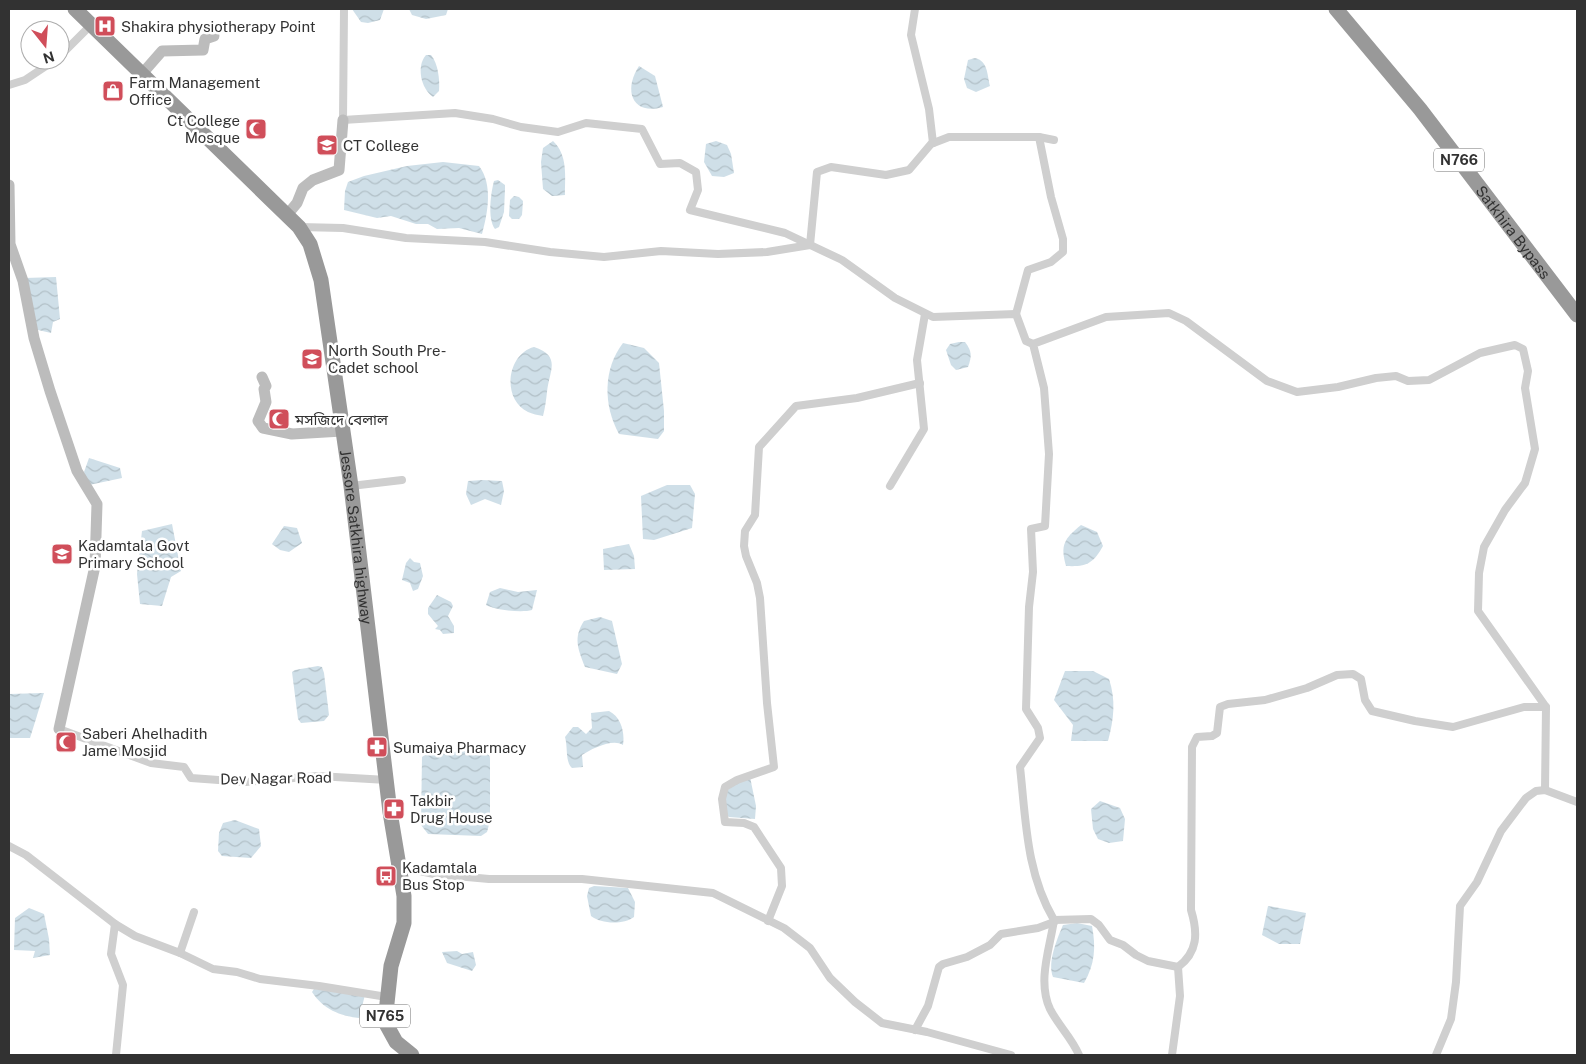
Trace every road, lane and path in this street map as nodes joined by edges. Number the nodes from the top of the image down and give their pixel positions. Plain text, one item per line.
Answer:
1 (75, 9) edge
2 (344, 9) edge
3 (915, 9) edge
4 (1336, 9) edge
5 (91, 24) junction
6 (214, 36) dead end
7 (70, 46) edge
8 (40, 70) edge
9 (141, 75) junction
10 (9, 85) edge
11 (343, 120) junction
12 (1039, 137) junction
13 (1054, 140) dead end
14 (934, 143) junction
15 (9, 185) edge
16 (288, 215) junction
17 (299, 227) junction
18 (810, 245) junction
19 (925, 314) junction
20 (1016, 314) junction
21 (1577, 315) edge
22 (1033, 344) junction
23 (262, 377) dead end
24 (920, 383) junction
25 (342, 431) junction
26 (402, 480) dead end
27 (351, 486) junction
28 (890, 486) dead end
29 (1546, 707) junction
30 (59, 729) joint
31 (387, 780) junction
32 (1546, 790) junction
33 (1577, 802) edge
34 (9, 846) edge
35 (401, 867) junction
36 (194, 912) dead end
37 (768, 921) junction
38 (1054, 921) junction
39 (116, 924) junction
40 (180, 953) junction
41 (1178, 967) junction
42 (387, 997) junction
43 (915, 1030) junction
44 (116, 1055) edge
45 (412, 1055) edge
46 (1011, 1055) edge
47 (1079, 1055) edge
48 (1172, 1055) edge
49 (1436, 1055) edge

1 - 5 highway, Jessore Satkhira highway / N765
2 - 11 street
3 - 14 street
4 - 21 highway, Satkhira Bypass / N766
5 - 7 street
5 - 9 highway, Jessore Satkhira highway / N765
6 - 9 street
8 - 10 street
9 - 16 highway, Jessore Satkhira highway / N765
11 - 16 street
11 - 18 street
12 - 13 street
12 - 14 street
12 - 20 street
14 - 18 street
15 - 30 street
16 - 17 highway, Jessore Satkhira highway / N765
17 - 18 street
17 - 25 highway, Jessore Satkhira highway / N765
18 - 19 street
19 - 20 street
19 - 24 street
20 - 22 street
22 - 29 street
22 - 38 street
23 - 25 street
24 - 28 street
24 - 37 street
25 - 27 highway, Jessore Satkhira highway / N765
26 - 27 street
27 - 31 highway, Jessore Satkhira highway / N765
29 - 32 street
29 - 41 street
30 - 31 street, Dev Nagar Road
31 - 35 highway, Jessore Satkhira highway / N765
32 - 33 street
32 - 49 street
34 - 39 street
35 - 37 street
35 - 42 highway, Jessore Satkhira highway / N765
36 - 40 street
37 - 43 street
38 - 41 street
38 - 43 street
38 - 47 street
39 - 40 street
39 - 44 street
40 - 42 street
41 - 48 street
42 - 45 highway, N765
43 - 46 street

